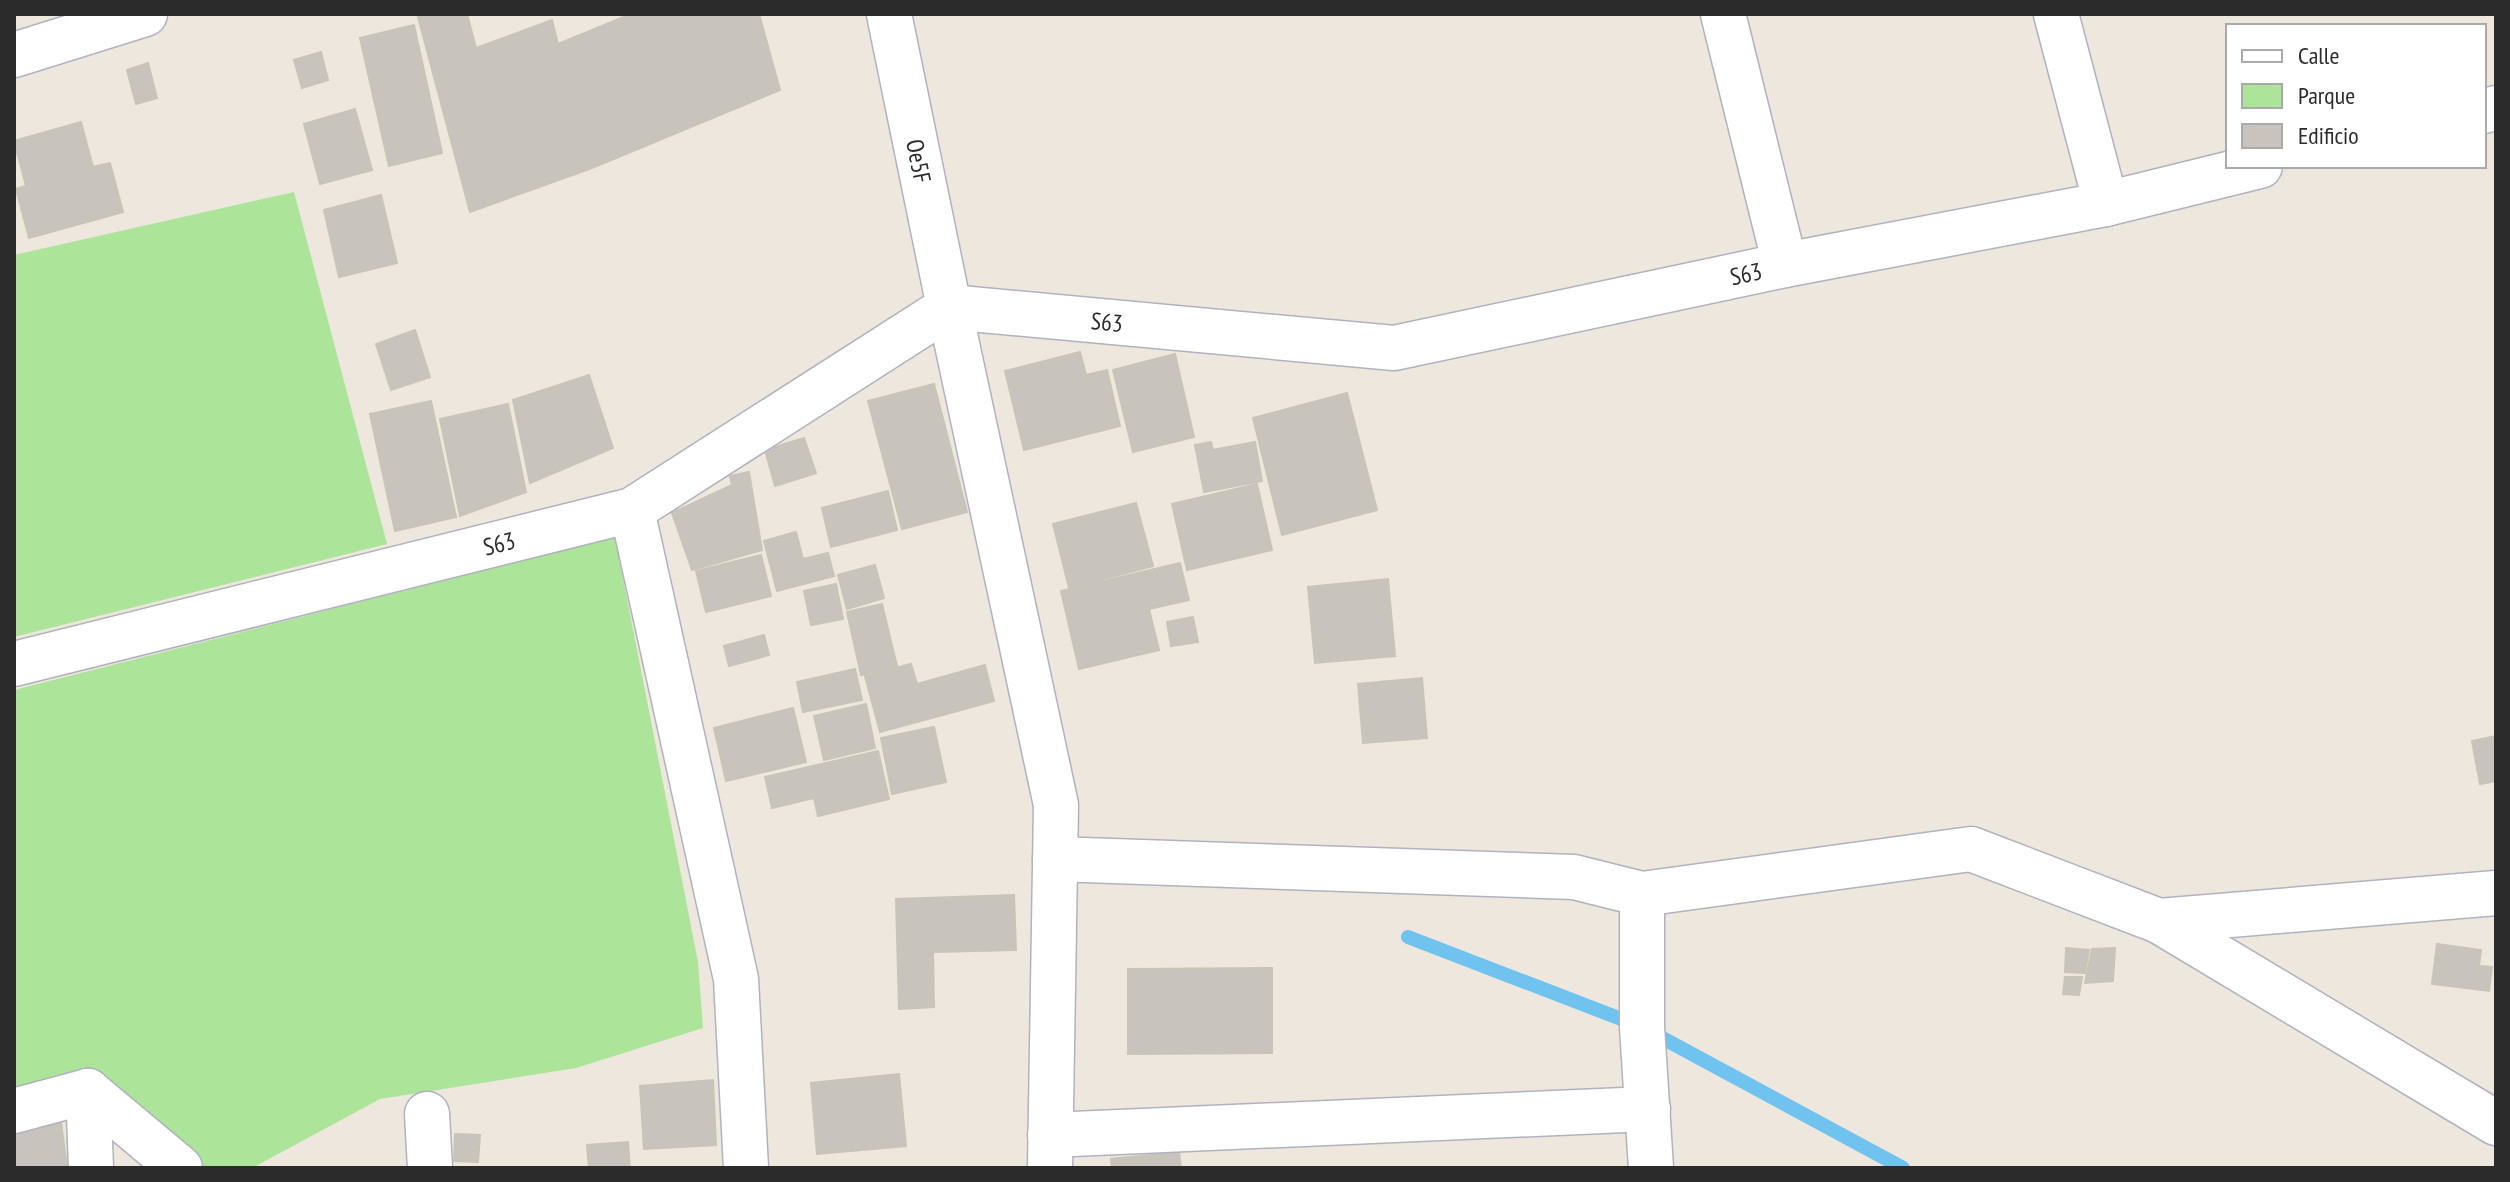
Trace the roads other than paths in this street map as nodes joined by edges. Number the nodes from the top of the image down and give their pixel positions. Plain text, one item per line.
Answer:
1 (145, 14) edge
2 (889, 14) edge
3 (1723, 14) edge
4 (2056, 14) edge
5 (14, 55) edge
6 (2252, 168) edge
7 (2106, 204) junction
8 (1785, 265) junction
9 (949, 307) junction
10 (632, 510) junction
11 (14, 664) edge
12 (1055, 859) junction
13 (2496, 893) edge
14 (1642, 894) junction
15 (2159, 921) junction
16 (88, 1091) junction
17 (1648, 1109) junction
18 (14, 1111) edge
19 (427, 1114) dead end
20 (2496, 1123) edge
21 (1050, 1152) edge
22 (91, 1168) edge
23 (180, 1168) edge
24 (430, 1168) edge
25 (746, 1168) edge
26 (1651, 1168) edge

1 - 5 street
2 - 9 street, Oe5F
3 - 8 street
4 - 7 street
6 - 7 street, S63
7 - 8 street, S63
8 - 9 street, S63
9 - 10 street, S63
9 - 12 street, Oe5F
10 - 11 street, S63
10 - 25 street
12 - 14 street
12 - 21 street, Oe5F
13 - 15 street
14 - 15 street
14 - 17 street
15 - 20 street
16 - 18 street
16 - 22 street
16 - 23 street
17 - 21 street
17 - 26 street
19 - 24 street

